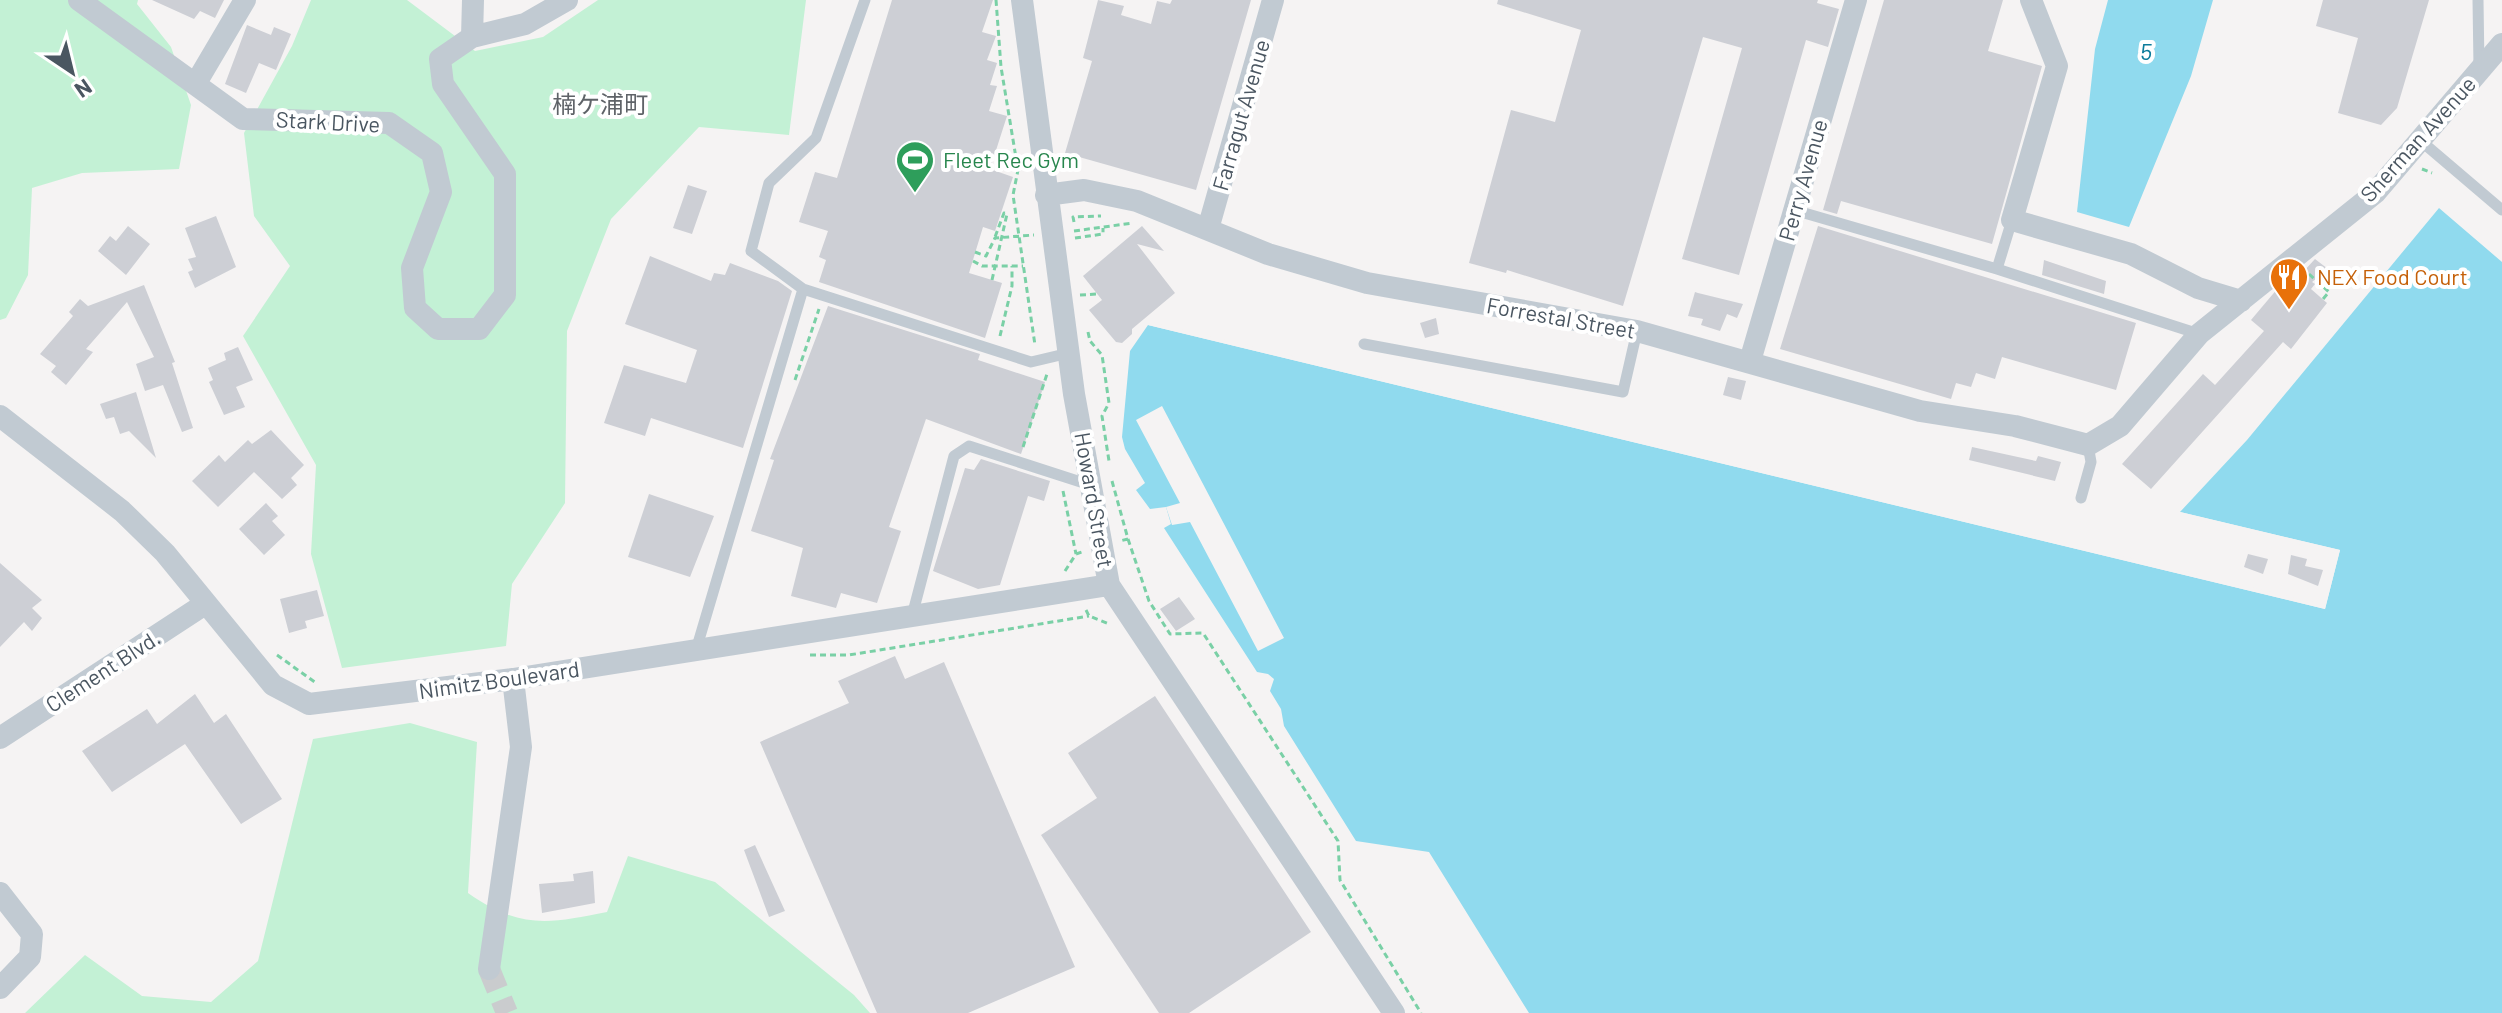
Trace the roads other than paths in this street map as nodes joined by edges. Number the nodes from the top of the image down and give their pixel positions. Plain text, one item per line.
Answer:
1 (79, 0) edge
2 (245, 0) edge
3 (473, 0) edge
4 (567, 0) edge
5 (865, 0) edge
6 (1022, 0) edge
7 (1273, 0) edge
8 (1856, 0) edge
9 (2031, 0) edge
10 (2478, 0) edge
11 (472, 37) junction
12 (2502, 44) edge
13 (2479, 71) junction
14 (196, 83) junction
15 (2421, 141) junction
16 (1046, 195) junction
17 (1794, 210) junction
18 (2502, 210) edge
19 (2012, 220) junction
20 (1208, 229) junction
21 (1997, 269) junction
22 (803, 289) junction
23 (2241, 301) junction
24 (1637, 331) junction
25 (2199, 334) junction
26 (1364, 344) dead end
27 (1069, 353) junction
28 (1750, 361) junction
29 (0, 416) edge
30 (2083, 445) junction
31 (1101, 480) junction
32 (2081, 498) dead end
33 (1109, 585) junction
34 (205, 604) junction
35 (912, 616) junction
36 (696, 651) junction
37 (513, 679) junction
38 (0, 738) edge
39 (0, 893) edge
40 (489, 969) tunnel mouth
41 (0, 988) edge
42 (1394, 1013) edge

1 - 14 street, Stark Drive
2 - 14 street
3 - 11 street
4 - 11 street
5 - 22 lane
6 - 16 street, Howard Street
7 - 20 street, Farragut Avenue
8 - 17 street, Perry Avenue
9 - 19 street
10 - 13 lane
11 - 14 street, Stark Drive
12 - 13 street, Sherman Avenue
13 - 15 street, Sherman Avenue
15 - 18 lane
15 - 23 street, Sherman Avenue
16 - 20 street, Forrestal Street
16 - 27 street, Howard Street
17 - 21 lane
17 - 28 street, Perry Avenue
19 - 21 lane
19 - 23 street
20 - 24 street, Forrestal Street
21 - 25 lane
22 - 27 lane
22 - 36 lane
23 - 25 street, Sherman Avenue
24 - 26 lane
24 - 28 street, Forrestal Street
25 - 30 street, Sherman Avenue
27 - 31 street, Howard Street
28 - 30 street, Forrestal Street
29 - 34 street, Nimitz Boulevard
30 - 32 lane
31 - 33 street, Howard Street
31 - 35 lane
33 - 35 street, Nimitz Boulevard
33 - 42 street, Howard Street
34 - 37 street, Nimitz Boulevard
34 - 38 street, Clement Blvd.
35 - 36 street, Nimitz Boulevard
36 - 37 street, Nimitz Boulevard
37 - 40 street
39 - 41 street

